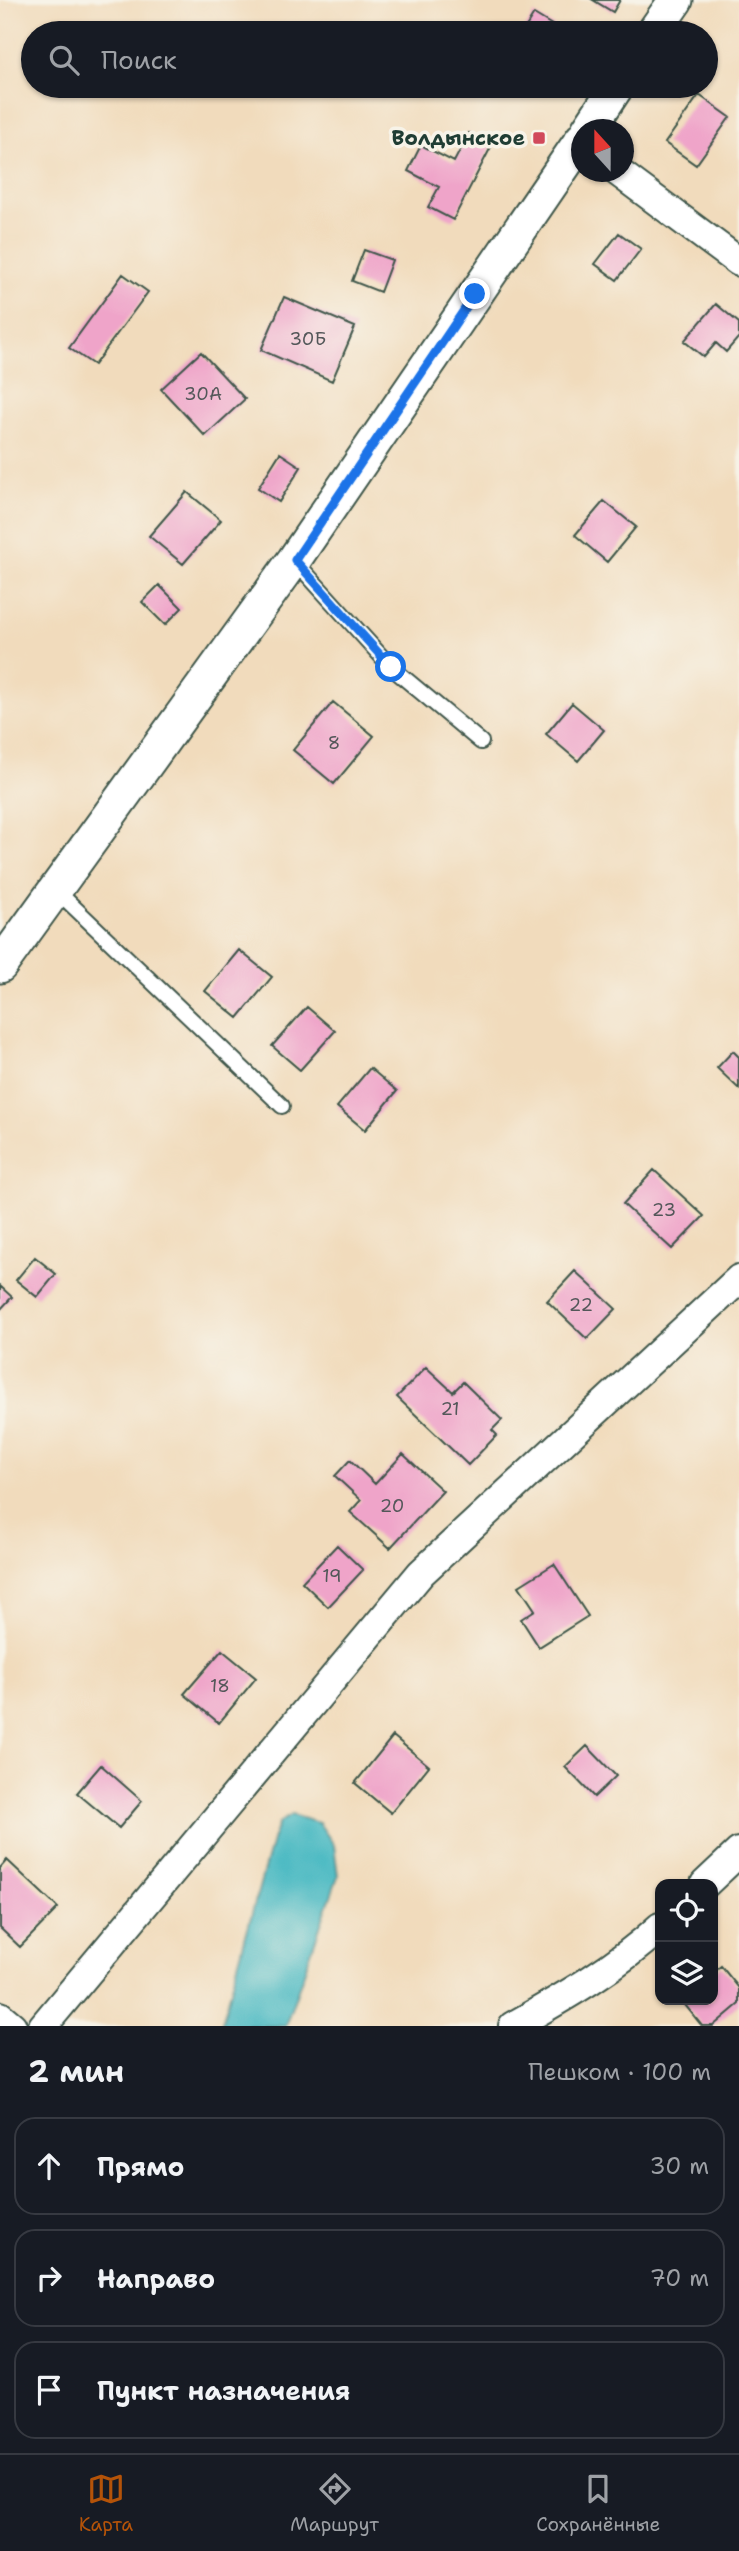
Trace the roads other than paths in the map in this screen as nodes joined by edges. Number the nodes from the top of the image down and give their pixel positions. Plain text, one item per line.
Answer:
1 (676, 0) edge
2 (661, 21) edge
3 (609, 98) edge
4 (595, 119) edge
5 (571, 155) edge
6 (631, 182) edge
7 (739, 262) edge
8 (295, 560) junction
9 (481, 742) dead end
10 (56, 890) junction
11 (0, 967) edge
12 (282, 1106) dead end
13 (739, 1279) edge
14 (739, 1852) edge
15 (710, 1879) edge
16 (655, 1932) edge
17 (0, 2016) edge
18 (12, 2026) edge
19 (43, 2026) edge
20 (513, 2026) edge

1 - 2 street
3 - 4 street
5 - 8 street
6 - 7 street
8 - 9 lane
8 - 10 street
10 - 11 street
10 - 12 lane
13 - 19 street
14 - 15 street
16 - 20 street
17 - 18 street

